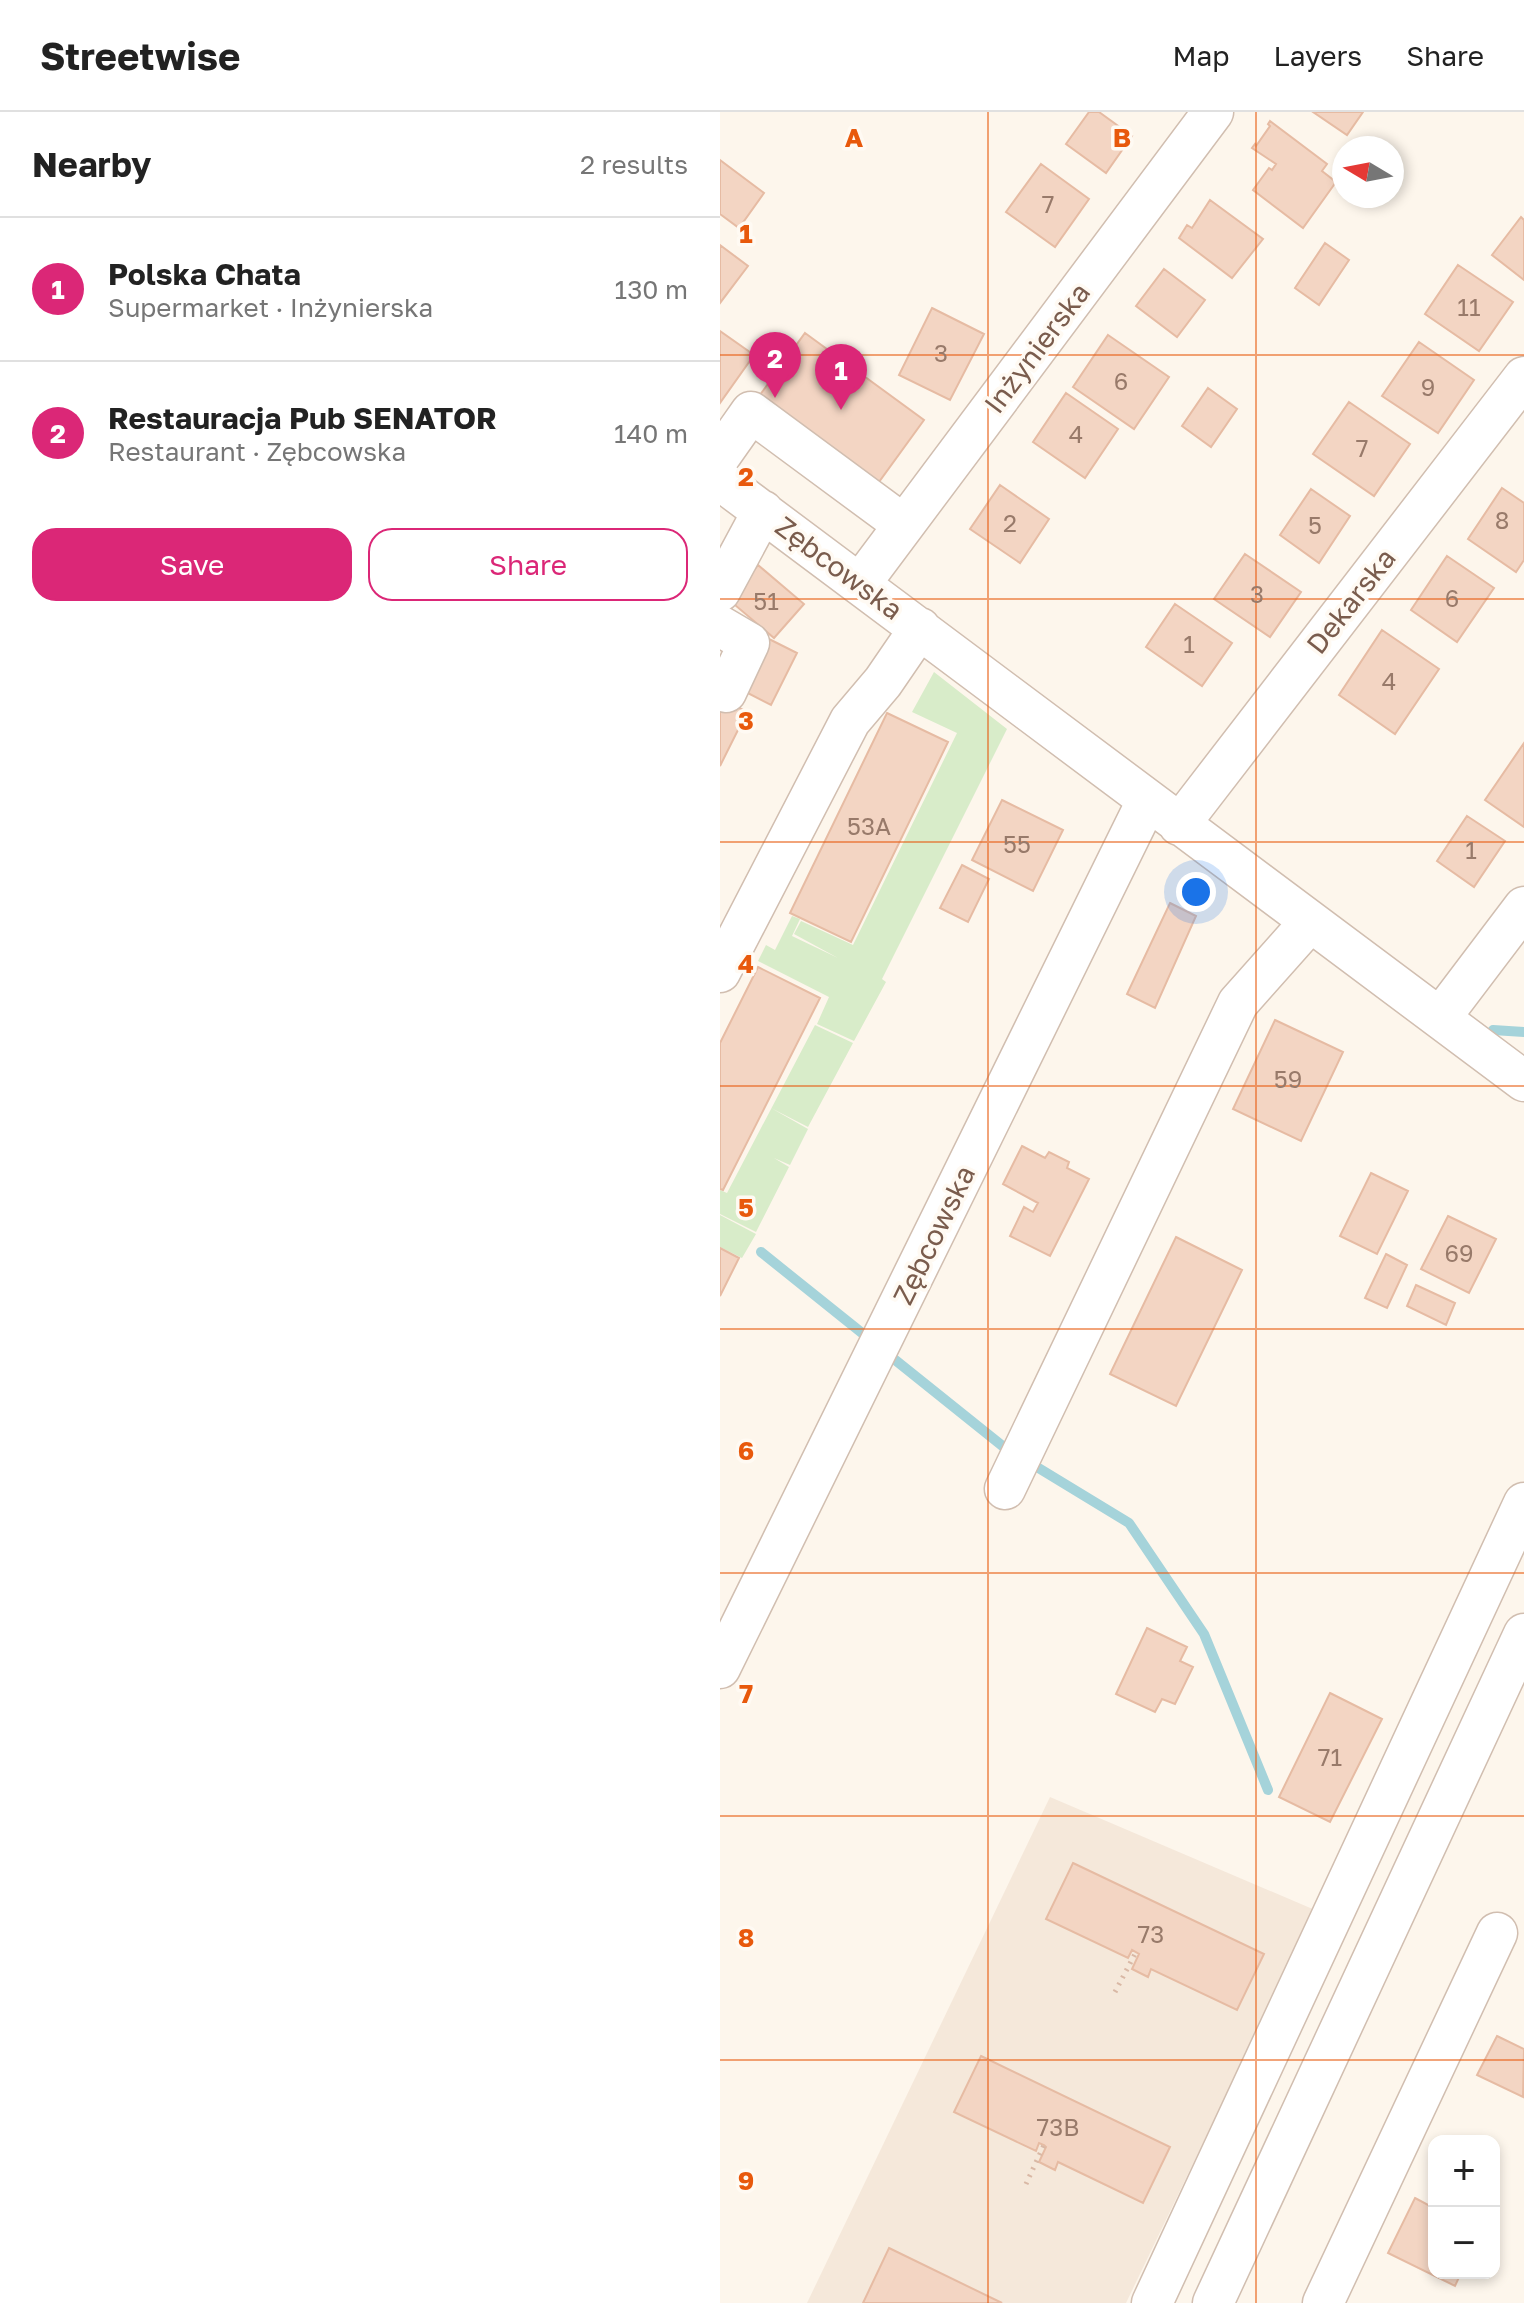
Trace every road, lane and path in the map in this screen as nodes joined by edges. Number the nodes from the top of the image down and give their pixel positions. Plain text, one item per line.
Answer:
1 (1213, 112) edge
2 (1524, 377) edge
3 (720, 456) edge
4 (720, 480) edge
5 (763, 511) junction
6 (904, 525) junction
7 (860, 584) junction
8 (720, 591) edge
9 (720, 626) edge
10 (920, 628) junction
11 (726, 692) dead end
12 (1147, 801) junction
13 (1179, 825) junction
14 (1524, 907) edge
15 (1310, 922) junction
16 (720, 972) edge
17 (1440, 1018) junction
18 (1524, 1081) edge
19 (1005, 1489) dead end
20 (1524, 1503) edge
21 (1524, 1634) edge
22 (720, 1668) edge
23 (1497, 1933) dead end
24 (1136, 1952) dead end
25 (1115, 1992) dead end
26 (1044, 2145) dead end
27 (1026, 2184) dead end
28 (1152, 2303) edge
29 (1213, 2303) edge
30 (1323, 2303) edge

1 - 6 street, Inżynierska
2 - 13 street, Dekarska
3 - 6 street
4 - 5 street, Zębcowska
5 - 7 street, Zębcowska
5 - 8 street
6 - 7 street, Inżynierska
7 - 10 street, Zębcowska
9 - 11 street
10 - 12 street, Zębcowska
10 - 16 street, Zębcowska
12 - 13 street, Zębcowska
12 - 22 street, Zębcowska
13 - 15 street, Zębcowska
14 - 17 street
15 - 17 street, Zębcowska
15 - 19 street
17 - 18 street, Zębcowska
20 - 28 street
21 - 29 street
23 - 30 street
24 - 25 path
26 - 27 path

